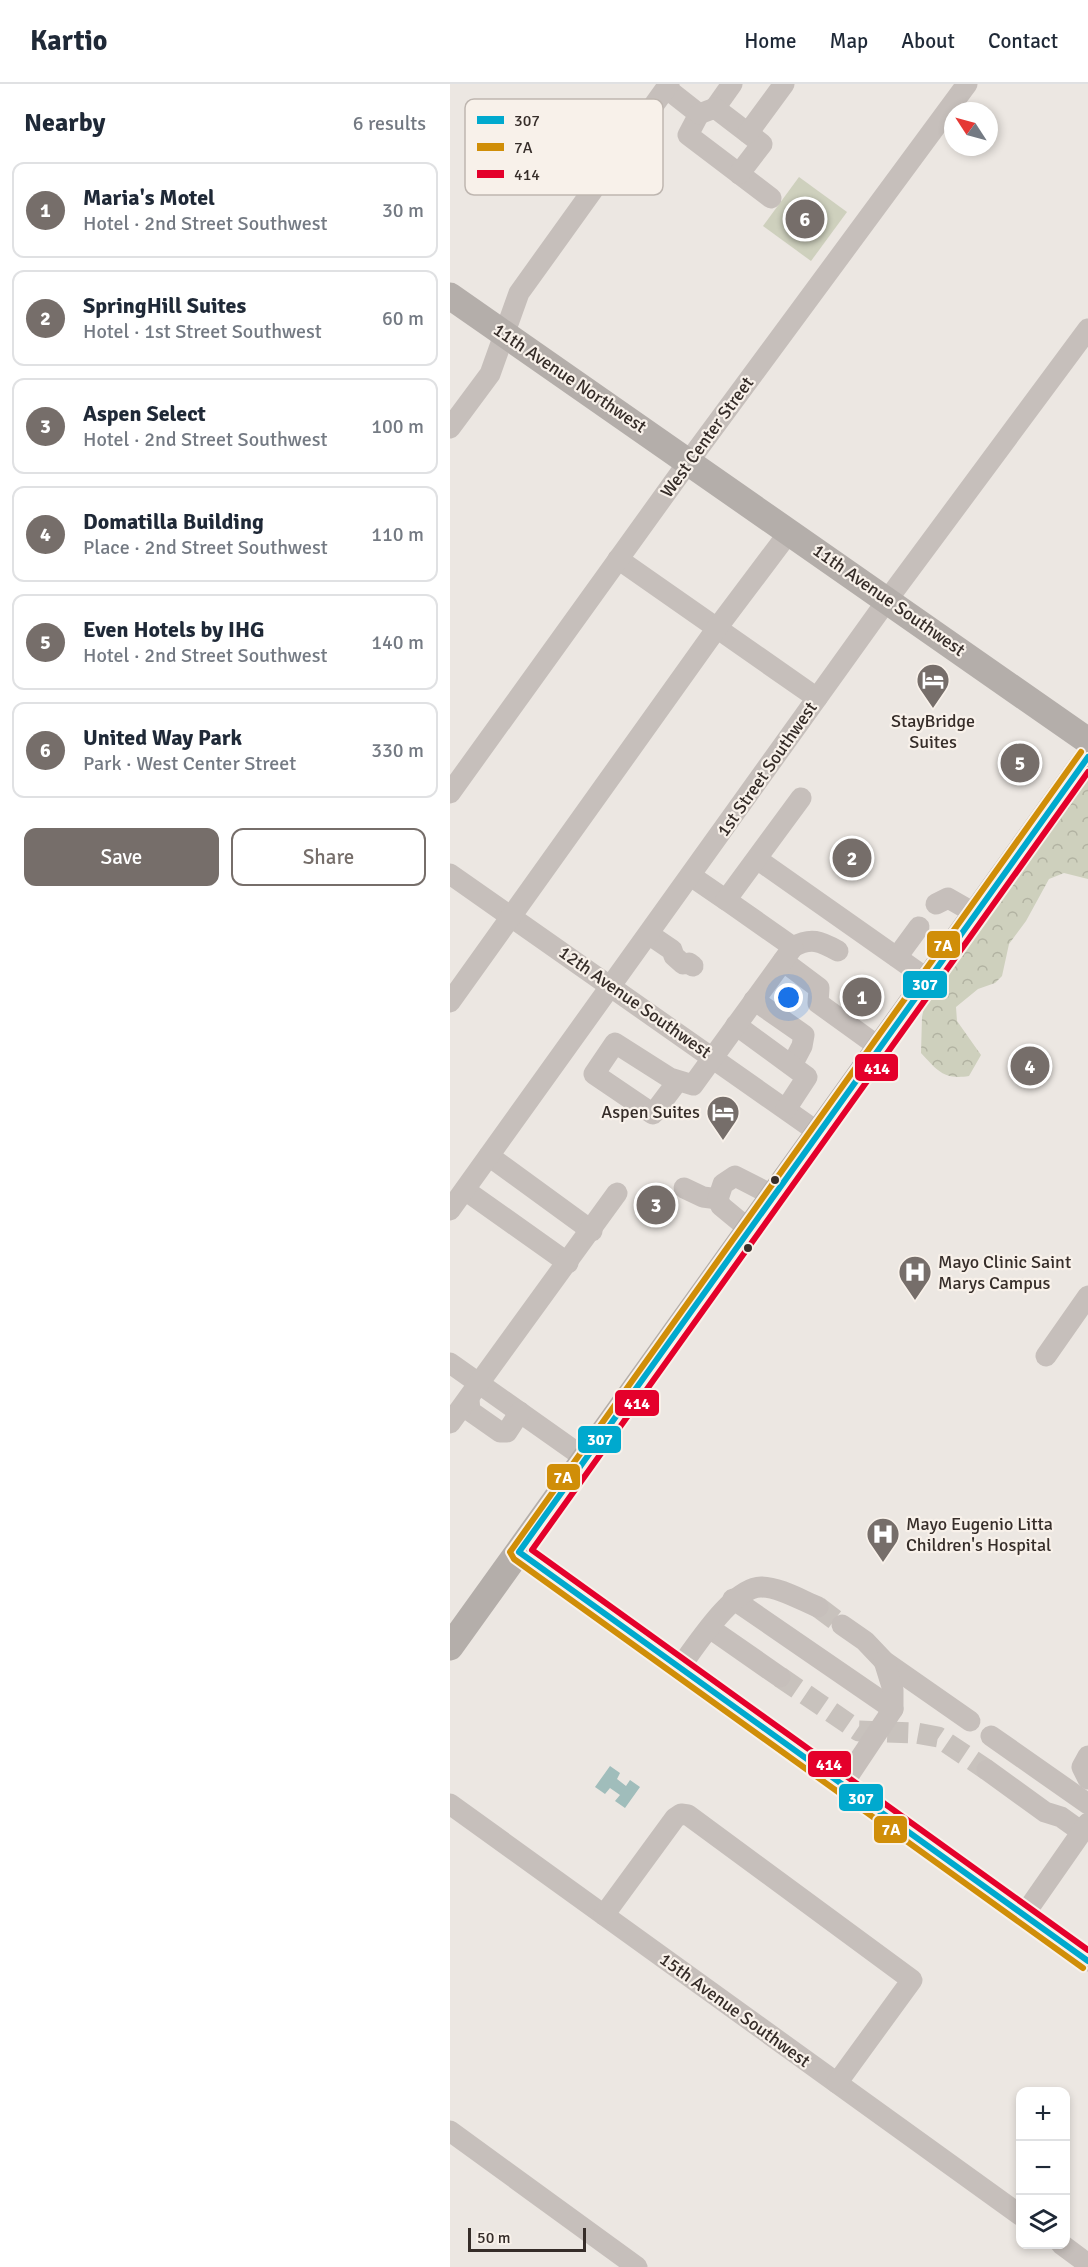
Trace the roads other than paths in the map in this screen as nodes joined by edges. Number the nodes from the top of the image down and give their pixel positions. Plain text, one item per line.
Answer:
1 (732, 84) edge
2 (784, 84) edge
3 (667, 86) edge
4 (958, 87) edge
5 (658, 99) edge
6 (707, 111) junction
7 (748, 133) junction
8 (739, 174) junction
9 (589, 195) edge
10 (771, 198) dead end
11 (450, 296) edge
12 (1088, 329) edge
13 (504, 333) junction
14 (450, 428) edge
15 (689, 461) junction
16 (790, 531) junction
17 (618, 559) junction
18 (888, 599) junction
19 (717, 628) junction
20 (818, 698) junction
21 (1088, 741) edge
22 (1088, 757) edge
23 (450, 793) edge
24 (801, 798) dead end
25 (757, 859) junction
26 (450, 874) edge
27 (691, 876) junction
28 (726, 900) junction
29 (936, 904) dead end
30 (976, 914) junction
31 (513, 917) junction
32 (919, 927) dead end
33 (650, 935) junction
34 (838, 951) dead end
35 (788, 954) junction
36 (897, 957) junction
37 (685, 960) dead end
38 (929, 980) junction
39 (613, 986) junction
40 (754, 1000) junction
41 (450, 1002) edge
42 (736, 1025) junction
43 (879, 1047) junction
44 (713, 1057) junction
45 (792, 1065) junction
46 (677, 1082) dead end
47 (786, 1109) junction
48 (819, 1133) junction
49 (489, 1156) junction
50 (684, 1188) dead end
51 (465, 1190) junction
52 (617, 1193) dead end
53 (774, 1196) junction
54 (718, 1199) junction
55 (450, 1210) edge
56 (750, 1230) junction
57 (592, 1231) junction
58 (568, 1263) junction
59 (1088, 1296) edge
60 (1046, 1356) dead end
61 (450, 1363) edge
62 (475, 1392) junction
63 (450, 1423) edge
64 (586, 1459) junction
65 (519, 1552) junction
66 (733, 1599) junction
67 (818, 1607) tunnel mouth
68 (842, 1624) tunnel mouth
69 (711, 1629) junction
70 (452, 1639) edge
71 (884, 1662) junction
72 (680, 1667) junction
73 (780, 1677) tunnel mouth
74 (893, 1709) junction
75 (970, 1721) dead end
76 (991, 1736) dead end
77 (1088, 1756) edge
78 (987, 1770) tunnel mouth
79 (1088, 1779) edge
80 (843, 1784) junction
81 (450, 1804) edge
82 (1088, 1804) edge
83 (1082, 1832) edge
84 (604, 1915) junction
85 (1024, 1915) junction
86 (1088, 1961) edge
87 (837, 2083) junction
88 (450, 2132) edge
89 (1016, 2212) edge
90 (1068, 2249) edge
91 (1088, 2264) edge
92 (637, 2267) edge

1 - 6 street
2 - 7 street
3 - 5 street
3 - 6 street
4 - 15 street, West Center Street
6 - 7 street
6 - 8 street
7 - 8 street
8 - 10 street
9 - 13 street
11 - 13 main road, 11th Avenue Northwest
12 - 18 street, 1st Street Southwest
13 - 14 street
13 - 15 main road, 11th Avenue Northwest
15 - 16 main road, 11th Avenue Southwest
15 - 17 street, West Center Street
16 - 18 main road, 11th Avenue Southwest
16 - 19 street
17 - 19 street
17 - 23 street, West Center Street
18 - 20 street, 1st Street Southwest
18 - 21 main road, 11th Avenue Southwest
19 - 20 street
19 - 31 street
20 - 27 street, 1st Street Southwest
22 - 30 main road
24 - 25 street
25 - 28 street
25 - 36 street
26 - 31 street, 12th Avenue Southwest
27 - 28 street
27 - 33 street, 1st Street Southwest
28 - 35 street
29 - 30 street
30 - 38 main road
31 - 39 street, 12th Avenue Southwest
31 - 41 street
32 - 36 street
33 - 37 street
33 - 39 street, 1st Street Southwest
34 - 35 street
35 - 40 street
35 - 43 street
36 - 38 street
38 - 43 main road
39 - 44 street, 12th Avenue Southwest
39 - 49 street, 1st Street Southwest
40 - 42 street
40 - 45 street
42 - 44 street
42 - 45 street
43 - 48 main road
44 - 46 street
44 - 47 street, 12th Avenue Southwest
45 - 47 street
47 - 48 street, 12th Avenue Southwest
48 - 53 main road
49 - 51 street, 1st Street Southwest
49 - 57 street
50 - 54 street
51 - 55 street, 1st Street Southwest
51 - 58 street
52 - 57 street
53 - 54 street
53 - 56 main road
54 - 56 street
56 - 64 main road
57 - 58 street
58 - 62 street
59 - 60 street
61 - 62 street
62 - 63 street
62 - 64 street
64 - 65 main road
65 - 70 main road
65 - 72 street
66 - 67 street
66 - 69 street
66 - 74 street
68 - 71 street
69 - 72 street
69 - 73 street
71 - 74 street
71 - 75 street
72 - 80 street
74 - 80 street
76 - 82 street
77 - 79 street
78 - 83 street
80 - 85 street
81 - 84 street, 15th Avenue Southwest
83 - 85 street
84 - 87 street, 15th Avenue Southwest
84 - 87 street
85 - 86 street
87 - 89 street, 15th Avenue Southwest
88 - 92 street
90 - 91 street

